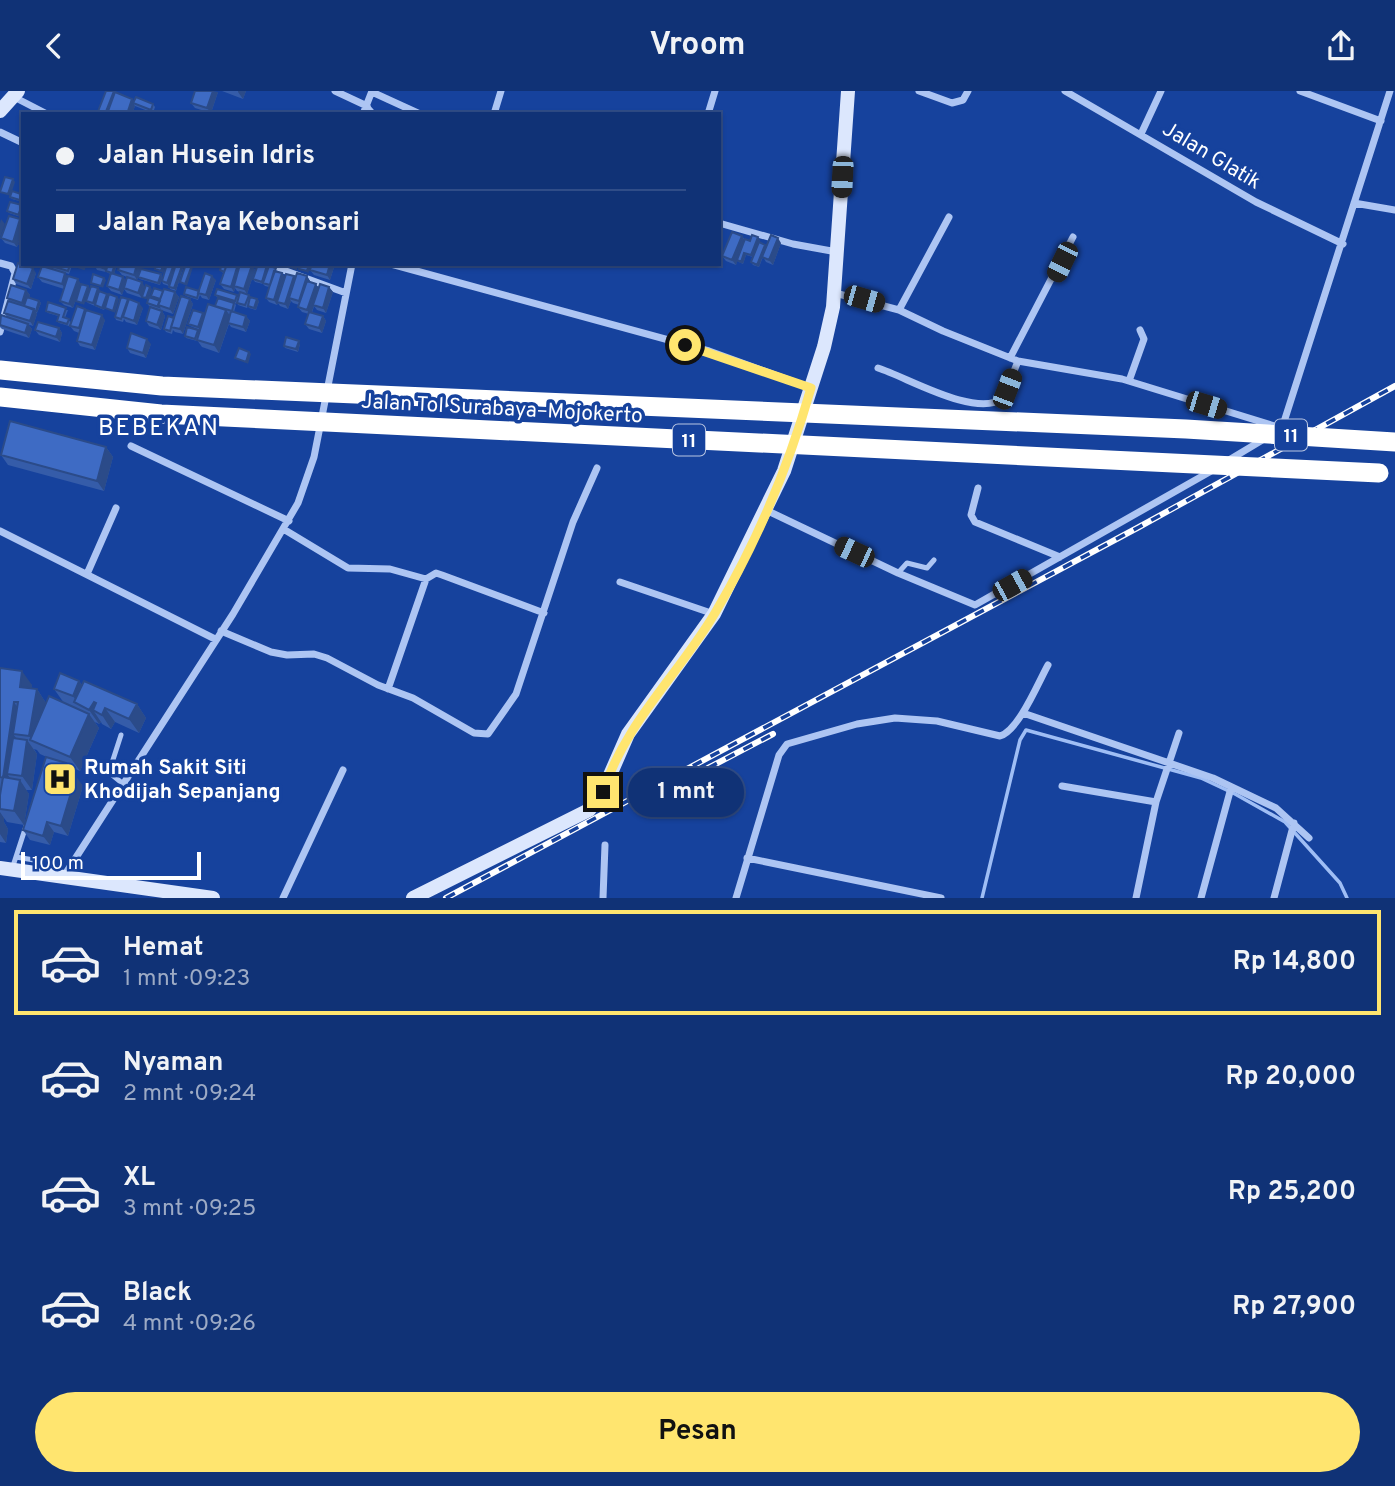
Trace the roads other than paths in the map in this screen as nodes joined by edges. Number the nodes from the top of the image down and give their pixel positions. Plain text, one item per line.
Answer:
1 (335, 91) edge
2 (372, 91) edge
3 (501, 91) edge
4 (715, 91) edge
5 (848, 91) edge
6 (919, 91) edge
7 (968, 91) edge
8 (1065, 91) edge
9 (1161, 91) edge
10 (1300, 91) edge
11 (1390, 91) edge
12 (16, 94) edge
13 (365, 110) edge
14 (0, 111) edge
15 (44, 112) edge
16 (416, 112) edge
17 (495, 112) edge
18 (709, 112) edge
19 (1381, 121) junction
20 (0, 132) edge
21 (1141, 134) junction
22 (21, 142) edge
23 (1354, 203) junction
24 (1395, 210) edge
25 (949, 217) dead end
26 (721, 224) edge
27 (1073, 237) dead end
28 (1343, 244) junction
29 (838, 252) junction
30 (0, 263) edge
31 (272, 266) edge
32 (352, 266) edge
33 (398, 266) edge
34 (346, 293) junction
35 (835, 293) junction
36 (899, 310) junction
37 (1140, 330) dead end
38 (0, 332) edge
39 (1010, 358) junction
40 (1018, 361) junction
41 (878, 368) dead end
42 (0, 370) edge
43 (1129, 381) junction
44 (811, 388) junction
45 (0, 397) edge
46 (1282, 428) junction
47 (1186, 429) junction
48 (1395, 433) edge
49 (1395, 442) edge
50 (131, 446) dead end
51 (597, 468) dead end
52 (1380, 473) dead end
53 (978, 488) dead end
54 (116, 508) dead end
55 (766, 510) junction
56 (289, 521) junction
57 (285, 530) junction
58 (0, 531) edge
59 (1060, 558) junction
60 (934, 560) dead end
61 (898, 573) junction
62 (87, 574) junction
63 (426, 579) junction
64 (620, 582) dead end
65 (544, 613) junction
66 (715, 614) junction
67 (221, 631) junction
68 (215, 639) junction
69 (1048, 665) dead end
70 (388, 689) junction
71 (1023, 713) junction
72 (1179, 733) dead end
73 (121, 735) edge
74 (1168, 766) junction
75 (343, 770) dead end
76 (122, 783) junction
77 (1062, 786) dead end
78 (1230, 790) junction
79 (1156, 802) junction
80 (27, 822) edge
81 (1293, 828) junction
82 (1309, 838) dead end
83 (605, 845) dead end
84 (747, 858) junction
85 (34, 860) dead end
86 (9, 865) edge
87 (64, 876) junction
88 (213, 898) edge
89 (283, 898) edge
90 (413, 898) edge
91 (603, 898) edge
92 (736, 898) edge
93 (941, 898) edge
94 (1136, 898) edge
95 (1201, 898) edge
96 (1274, 898) edge

1 - 13 street
2 - 13 street
2 - 16 street
3 - 17 street
4 - 18 street
5 - 29 main road
6 - 7 street
8 - 21 street, Jalan Glatik
9 - 21 street
10 - 19 street
11 - 19 street
12 - 14 main road
12 - 15 street
19 - 23 street
20 - 22 street
21 - 28 street, Jalan Glatik
23 - 24 street
23 - 28 street
25 - 36 street
26 - 29 street
27 - 39 street
28 - 46 street
29 - 35 main road
30 - 38 street
31 - 34 street
32 - 34 street
33 - 44 street
34 - 56 street
35 - 36 street
35 - 44 main road
36 - 39 street
37 - 43 street
39 - 40 street
40 - 41 street
40 - 43 street
42 - 47 highway, Jalan Tol Surabaya–Mojokerto / 11, bridge
43 - 46 street
44 - 55 main road
45 - 52 highway, Jalan Tol Surabaya–Mojokerto / 11, bridge
46 - 59 street
47 - 48 highway, bridge
47 - 49 highway, 11, bridge
50 - 56 street
51 - 65 street
53 - 59 street
54 - 62 street
55 - 61 street
55 - 66 main road
56 - 57 street
57 - 63 street
57 - 67 street
58 - 62 street
59 - 61 street
60 - 61 lane
62 - 68 street
63 - 65 street
63 - 70 street
64 - 66 street
65 - 70 street
66 - 90 main road
67 - 68 street
67 - 70 street
68 - 76 street
69 - 71 street
71 - 74 street
71 - 84 street
72 - 74 street
73 - 76 lane
74 - 78 street
74 - 79 street
75 - 89 street
76 - 87 street
77 - 79 street
78 - 81 street
78 - 95 street
79 - 94 street
80 - 86 lane
81 - 82 street
81 - 96 street
83 - 91 street
84 - 92 street
84 - 93 street
85 - 86 lane
86 - 87 main road
87 - 88 main road

